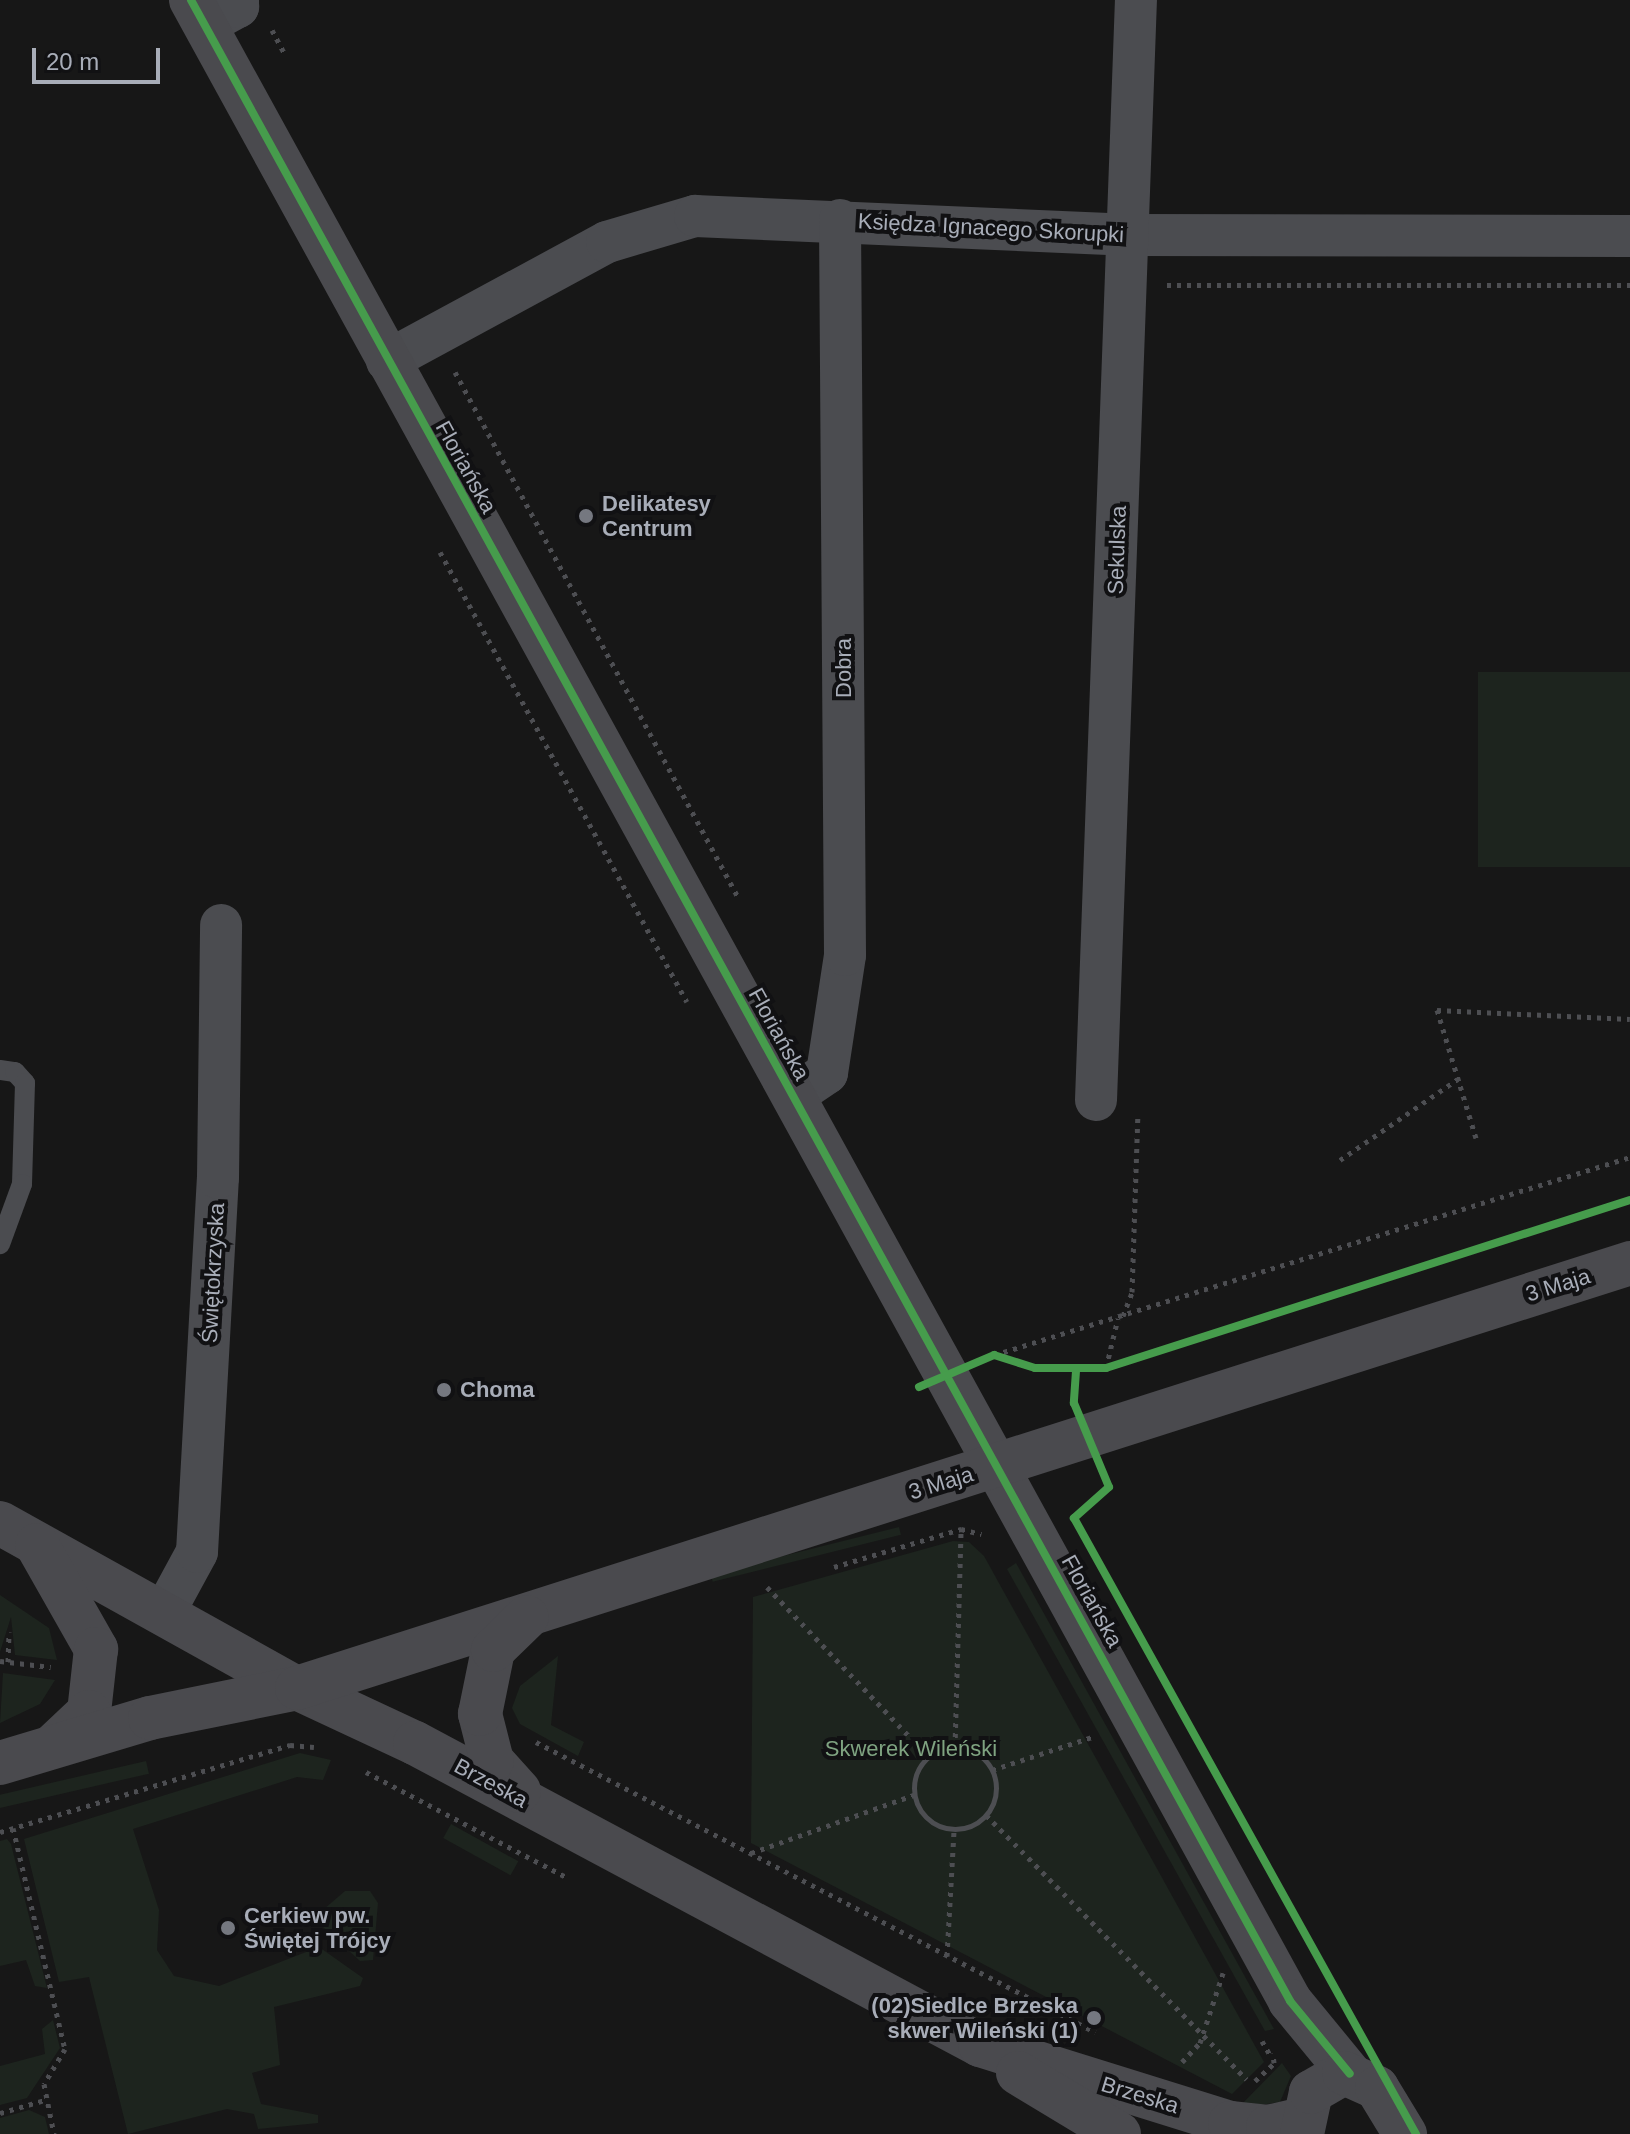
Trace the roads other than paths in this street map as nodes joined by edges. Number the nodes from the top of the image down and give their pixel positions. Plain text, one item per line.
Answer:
1 (1136, 0) edge
2 (218, 8) edge
3 (840, 220) junction
4 (1126, 235) junction
5 (1630, 236) edge
6 (387, 361) junction
7 (221, 925) dead end
8 (0, 1070) edge
9 (793, 1096) junction
10 (1096, 1100) dead end
11 (0, 1244) edge
12 (1630, 1263) edge
13 (994, 1466) junction
14 (18, 1533) edge
15 (165, 1611) junction
16 (531, 1614) junction
17 (297, 1688) junction
18 (55, 1744) junction
19 (0, 1763) edge
20 (542, 1811) junction
21 (1290, 2001) junction
22 (980, 2045) junction
23 (1350, 2074) junction
24 (1305, 2115) edge
25 (1119, 2134) edge
26 (1405, 2134) edge

1 - 4 street, Sekulska
2 - 6 street, Floriańska
3 - 4 street, Księdza Ignacego Skorupki
3 - 6 street, Księdza Ignacego Skorupki
3 - 9 street, Dobra
4 - 5 street, Księdza Ignacego Skorupki
4 - 10 street, Sekulska
6 - 9 street, Floriańska
7 - 15 street, Świętokrzyska
8 - 11 lane
9 - 13 street, Floriańska
12 - 13 street, 3 Maja
13 - 16 street, 3 Maja
13 - 21 street, Floriańska
14 - 15 street, Brzeska
14 - 18 street
15 - 17 street, Brzeska
16 - 17 street, 3 Maja
16 - 20 street
17 - 18 street, 3 Maja
17 - 20 street, Brzeska
18 - 19 street, 3 Maja
20 - 22 street, Brzeska
21 - 23 street, Floriańska
21 - 24 street, Floriańska
22 - 24 street, Brzeska
22 - 25 street, Brzeska
23 - 24 street, Brzeska
23 - 26 street, Floriańska

